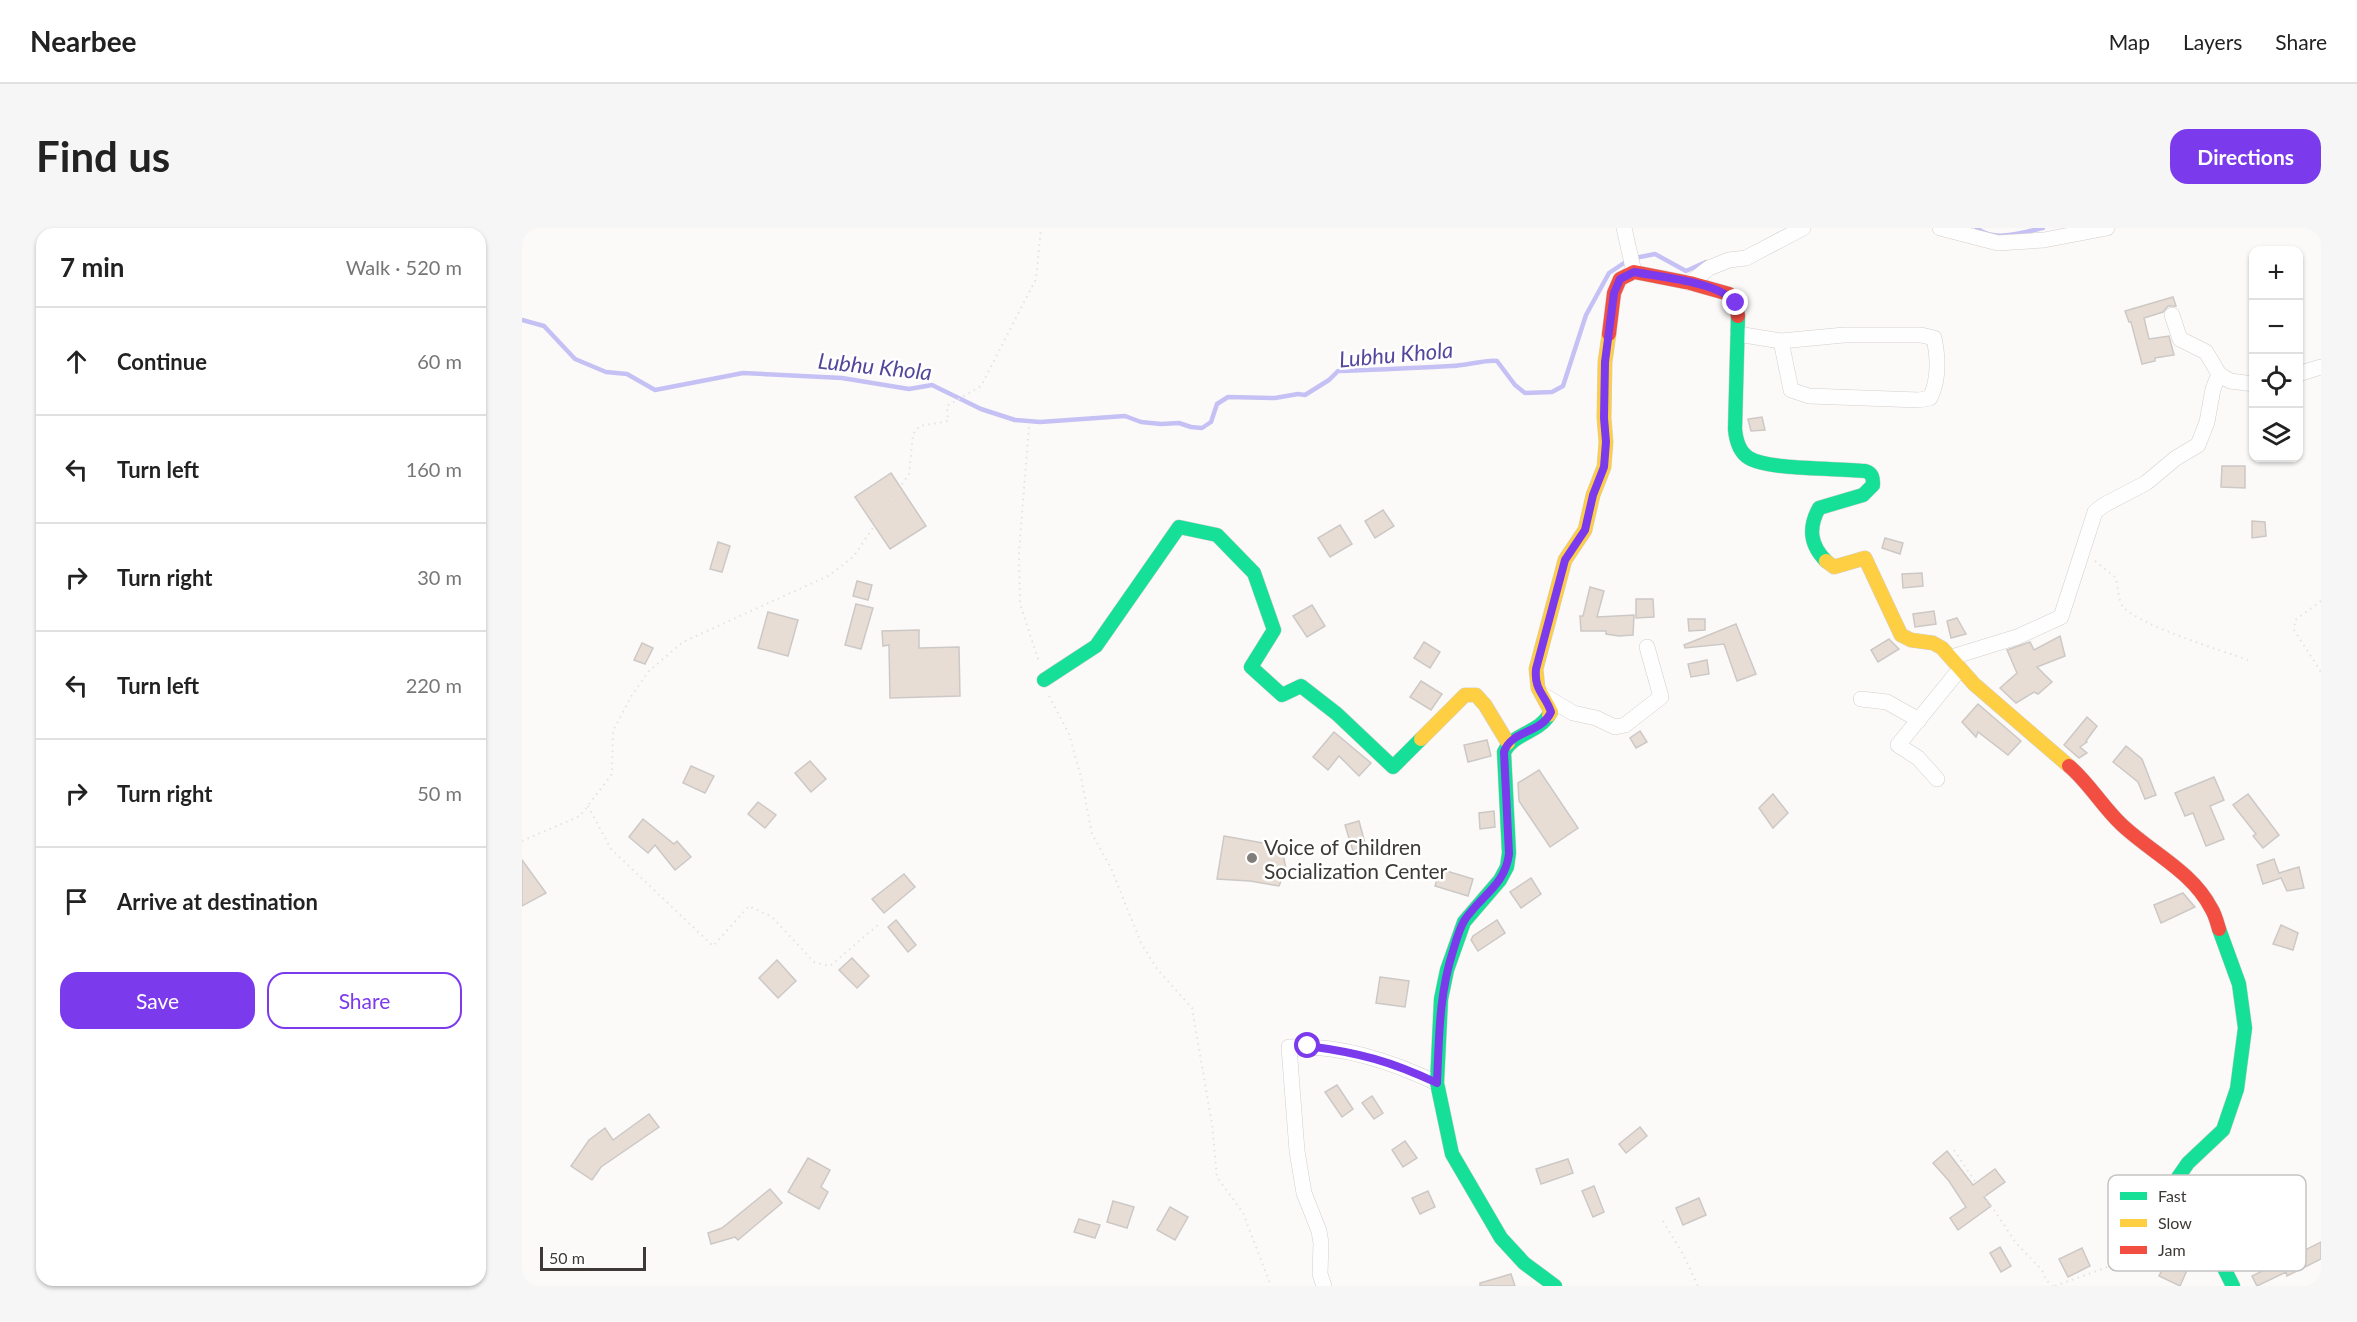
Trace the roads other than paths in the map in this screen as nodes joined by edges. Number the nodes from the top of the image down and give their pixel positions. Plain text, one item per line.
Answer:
1 (1624, 228) edge
2 (1803, 228) edge
3 (1940, 228) edge
4 (2107, 228) edge
5 (1631, 262) junction
6 (1690, 283) junction
7 (2172, 315) dead end
8 (1738, 334) junction
9 (1781, 341) junction
10 (2321, 367) edge
11 (2303, 372) edge
12 (2218, 374) junction
13 (2249, 383) edge
14 (1647, 647) dead end
15 (1952, 657) junction
16 (1961, 672) junction
17 (1044, 680) road end
18 (1538, 691) junction
19 (1861, 699) dead end
20 (1919, 720) junction
21 (1508, 743) junction
22 (1937, 779) dead end
23 (1437, 1083) junction
24 (2179, 1175) edge
25 (2226, 1271) edge
26 (1324, 1286) edge
27 (1555, 1286) edge
28 (2233, 1286) edge

1 - 5 street
2 - 6 street
3 - 4 street
5 - 6 street
5 - 18 street
6 - 8 street
7 - 12 street
8 - 9 street
8 - 15 street
9 - 9 street
10 - 11 street
12 - 13 street
12 - 15 street
14 - 18 street
15 - 16 street
16 - 20 street
16 - 24 street
17 - 21 street
18 - 21 street
19 - 20 street
20 - 22 street
21 - 23 street
23 - 26 street
23 - 27 street
25 - 28 street

